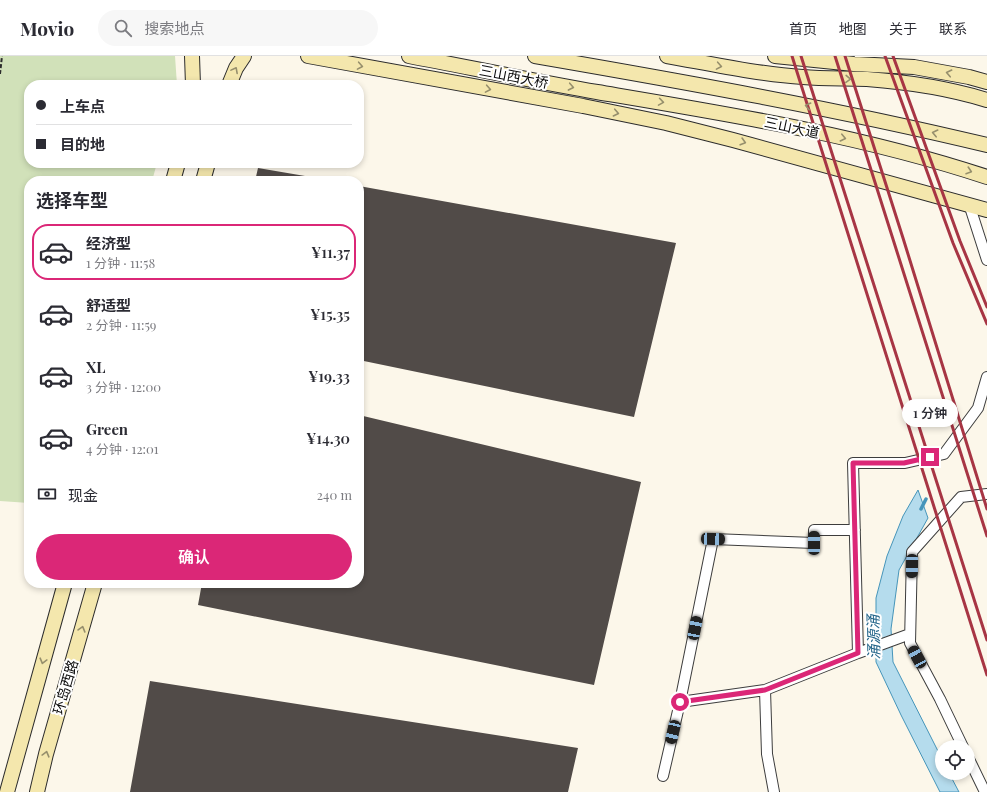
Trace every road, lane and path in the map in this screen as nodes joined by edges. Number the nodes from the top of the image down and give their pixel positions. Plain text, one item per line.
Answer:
1 (2, 56) edge
2 (192, 56) edge
3 (244, 56) edge
4 (308, 56) edge
5 (409, 56) edge
6 (535, 56) edge
7 (667, 56) edge
8 (775, 56) edge
9 (605, 68) joint
10 (0, 74) edge
11 (193, 80) edge
12 (231, 80) edge
13 (987, 82) edge
14 (595, 91) joint
15 (987, 100) edge
16 (987, 145) edge
17 (987, 177) edge
18 (968, 204) junction
19 (987, 210) edge
20 (987, 260) edge
21 (987, 377) edge
22 (987, 494) edge
23 (855, 530) junction
24 (63, 588) edge
25 (94, 588) edge
26 (910, 634) junction
27 (858, 653) junction
28 (765, 690) junction
29 (680, 702) junction
30 (960, 740) edge
31 (975, 771) edge
32 (663, 776) dead end
33 (7, 792) edge
34 (37, 792) edge
35 (774, 792) edge
36 (985, 792) edge

1 - 10 path
2 - 11 main road
12 -> 3 main road
4 -> 18 main road
5 -> 14 main road, 三山西大桥
6 - 9 main road, 三山西大桥
7 -> 15 main road
13 -> 8 main road
16 -> 9 main road, 三山大道
14 -> 17 main road, 三山大道
18 - 19 main road
18 - 20 street
21 - 23 street
22 - 26 street
23 - 27 street
23 - 29 street
24 -> 33 main road, 环岛西路
34 -> 25 main road, 环岛西路
26 - 27 street
26 - 30 street
27 - 28 street
28 - 29 street
28 - 35 street
29 - 32 street
31 - 36 street

